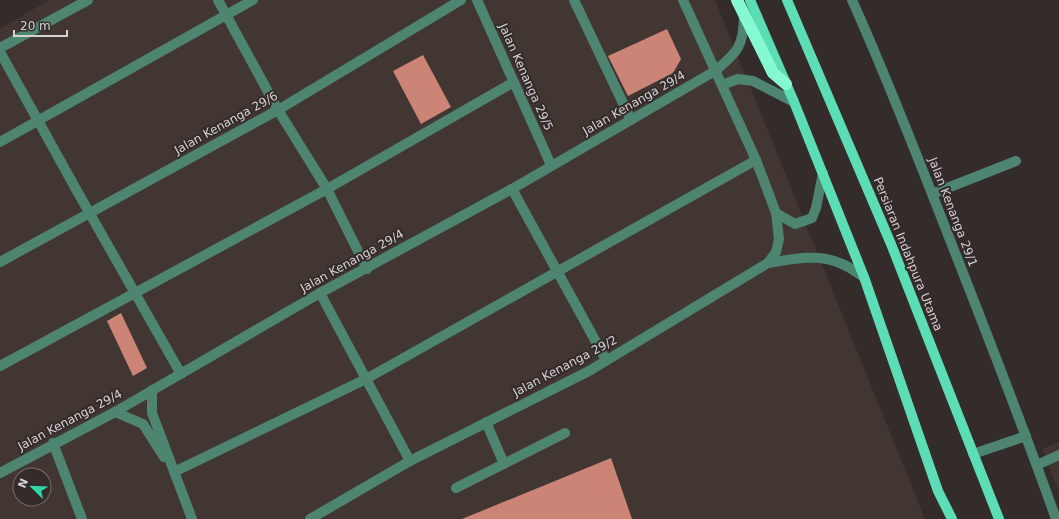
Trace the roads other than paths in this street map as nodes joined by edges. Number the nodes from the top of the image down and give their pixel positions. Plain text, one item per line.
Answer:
1 (88, 0) edge
2 (218, 0) edge
3 (253, 0) edge
4 (461, 0) edge
5 (477, 0) edge
6 (574, 0) edge
7 (683, 0) edge
8 (737, 0) edge
9 (750, 0) edge
10 (787, 0) edge
11 (852, 0) edge
12 (227, 14) junction
13 (744, 15) junction
14 (0, 48) edge
15 (0, 52) edge
16 (715, 71) junction
17 (514, 82) junction
18 (786, 84) junction
19 (722, 85) junction
20 (794, 102) junction
21 (278, 110) junction
22 (631, 120) junction
23 (38, 121) junction
24 (0, 142) edge
25 (756, 160) junction
26 (1016, 161) dead end
27 (551, 165) junction
28 (823, 173) junction
29 (327, 189) junction
30 (512, 190) junction
31 (932, 194) junction
32 (776, 212) junction
33 (89, 213) junction
34 (0, 262) edge
35 (768, 262) junction
36 (366, 269) junction
37 (557, 271) junction
38 (864, 277) junction
39 (320, 293) junction
40 (135, 294) junction
41 (606, 360) junction
42 (0, 366) edge
43 (181, 374) junction
44 (366, 379) junction
45 (152, 390) junction
46 (115, 412) junction
47 (486, 422) junction
48 (565, 433) dead end
49 (1026, 436) junction
50 (53, 443) junction
51 (973, 454) junction
52 (1059, 455) edge
53 (410, 460) junction
54 (504, 464) junction
55 (1037, 465) junction
56 (174, 472) junction
57 (0, 473) edge
58 (456, 488) dead end
59 (323, 510) junction
60 (82, 519) edge
61 (192, 519) edge
62 (303, 519) edge
63 (310, 519) edge
64 (952, 519) edge
65 (999, 519) edge
66 (1056, 519) edge

1 - 14 street
2 - 12 street
3 - 12 street
4 - 21 street, Jalan Kenanga 29/6
5 - 17 street, Jalan Kenanga 29/5
6 - 22 street
7 - 16 street, Jalan Kenanga 29/2
8 - 13 highway
9 - 18 main road
10 - 51 main road, Persiaran Indahpura Utama
11 - 31 street, Jalan Kenanga 29/1
12 - 21 street
12 - 23 street
13 - 16 street, Jalan Kenanga 29/4
13 - 18 highway
15 - 23 street
16 - 19 street, Jalan Kenanga 29/2
16 - 22 street, Jalan Kenanga 29/4
17 - 27 street, Jalan Kenanga 29/5
17 - 29 street
18 - 20 main road
19 - 20 street
19 - 25 street, Jalan Kenanga 29/2
20 - 28 main road
21 - 29 street
21 - 33 street, Jalan Kenanga 29/6
22 - 27 street, Jalan Kenanga 29/4
23 - 24 street
23 - 33 street
25 - 32 street, Jalan Kenanga 29/2
25 - 37 street
26 - 31 street
27 - 30 street, Jalan Kenanga 29/4
28 - 32 street
28 - 38 main road
29 - 36 street
29 - 40 street
30 - 36 street, Jalan Kenanga 29/4
30 - 37 street
31 - 49 street, Jalan Kenanga 29/1
32 - 35 street, Jalan Kenanga 29/2
33 - 34 street, Jalan Kenanga 29/6
33 - 40 street
35 - 38 street
35 - 41 street, Jalan Kenanga 29/2
36 - 39 street, Jalan Kenanga 29/4
37 - 41 street
37 - 44 street
38 - 64 main road
39 - 43 street, Jalan Kenanga 29/4
39 - 44 street
40 - 42 street
40 - 43 street
41 - 47 street, Jalan Kenanga 29/2
43 - 45 street, Jalan Kenanga 29/4
44 - 53 street
44 - 56 street
45 - 46 street, Jalan Kenanga 29/4
45 - 56 street
46 - 50 street, Jalan Kenanga 29/4
46 - 56 street
47 - 53 street, Jalan Kenanga 29/2
47 - 54 street
48 - 54 street
49 - 51 street
49 - 55 street, Jalan Kenanga 29/1
50 - 57 street, Jalan Kenanga 29/4
50 - 60 street
51 - 65 main road, Persiaran Indahpura Utama
52 - 55 street
53 - 59 street, Jalan Kenanga 29/2
54 - 58 street
55 - 66 street, Jalan Kenanga 29/1
56 - 61 street
59 - 62 street, Jalan Kenanga 29/2
59 - 63 street, Jalan Kenanga 29/2

